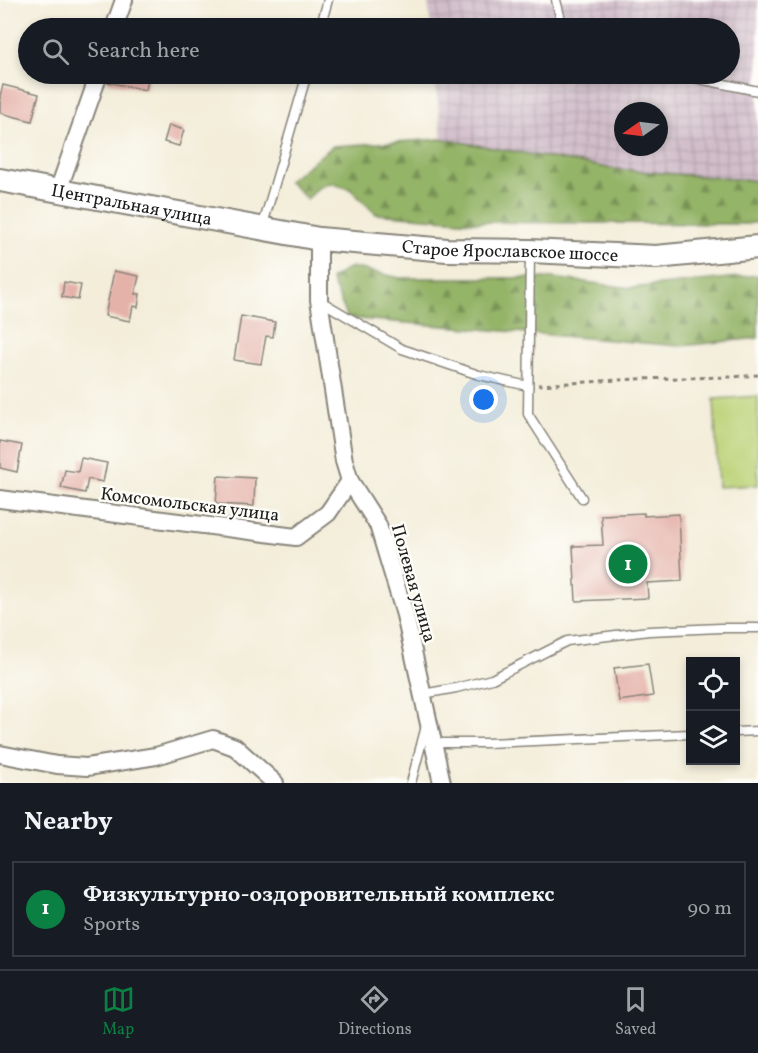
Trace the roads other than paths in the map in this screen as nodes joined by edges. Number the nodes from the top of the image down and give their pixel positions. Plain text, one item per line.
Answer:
1 (124, 0) edge
2 (328, 0) edge
3 (556, 0) edge
4 (118, 18) edge
5 (323, 18) edge
6 (560, 18) edge
7 (95, 84) edge
8 (304, 84) edge
9 (724, 84) edge
10 (758, 91) edge
11 (0, 180) edge
12 (58, 191) junction
13 (262, 229) junction
14 (319, 239) junction
15 (758, 247) edge
16 (530, 251) junction
17 (319, 300) junction
18 (528, 386) junction
19 (350, 480) junction
20 (582, 498) dead end
21 (0, 499) edge
22 (758, 628) edge
23 (423, 694) junction
24 (429, 717) junction
25 (758, 731) edge
26 (740, 732) edge
27 (686, 734) edge
28 (434, 743) junction
29 (0, 754) edge
30 (275, 783) edge
31 (411, 783) edge
32 (442, 783) edge

1 - 4 street
2 - 5 lane
3 - 6 lane
7 - 12 street
8 - 13 lane
9 - 10 lane
11 - 12 main road, Центральная улица
12 - 13 main road, Центральная улица
13 - 14 main road, Старое Ярославское шоссе
14 - 16 main road, Старое Ярославское шоссе
14 - 17 street, Полевая улица
15 - 16 main road, Старое Ярославское шоссе
16 - 18 lane
17 - 18 lane
17 - 19 street, Полевая улица
18 - 20 lane
19 - 21 street, Комсомольская улица
19 - 23 street, Полевая улица
22 - 23 lane
23 - 24 street, Полевая улица
24 - 28 street, Полевая улица
24 - 31 lane
25 - 26 lane
27 - 28 lane
28 - 32 street, Полевая улица
29 - 30 street

